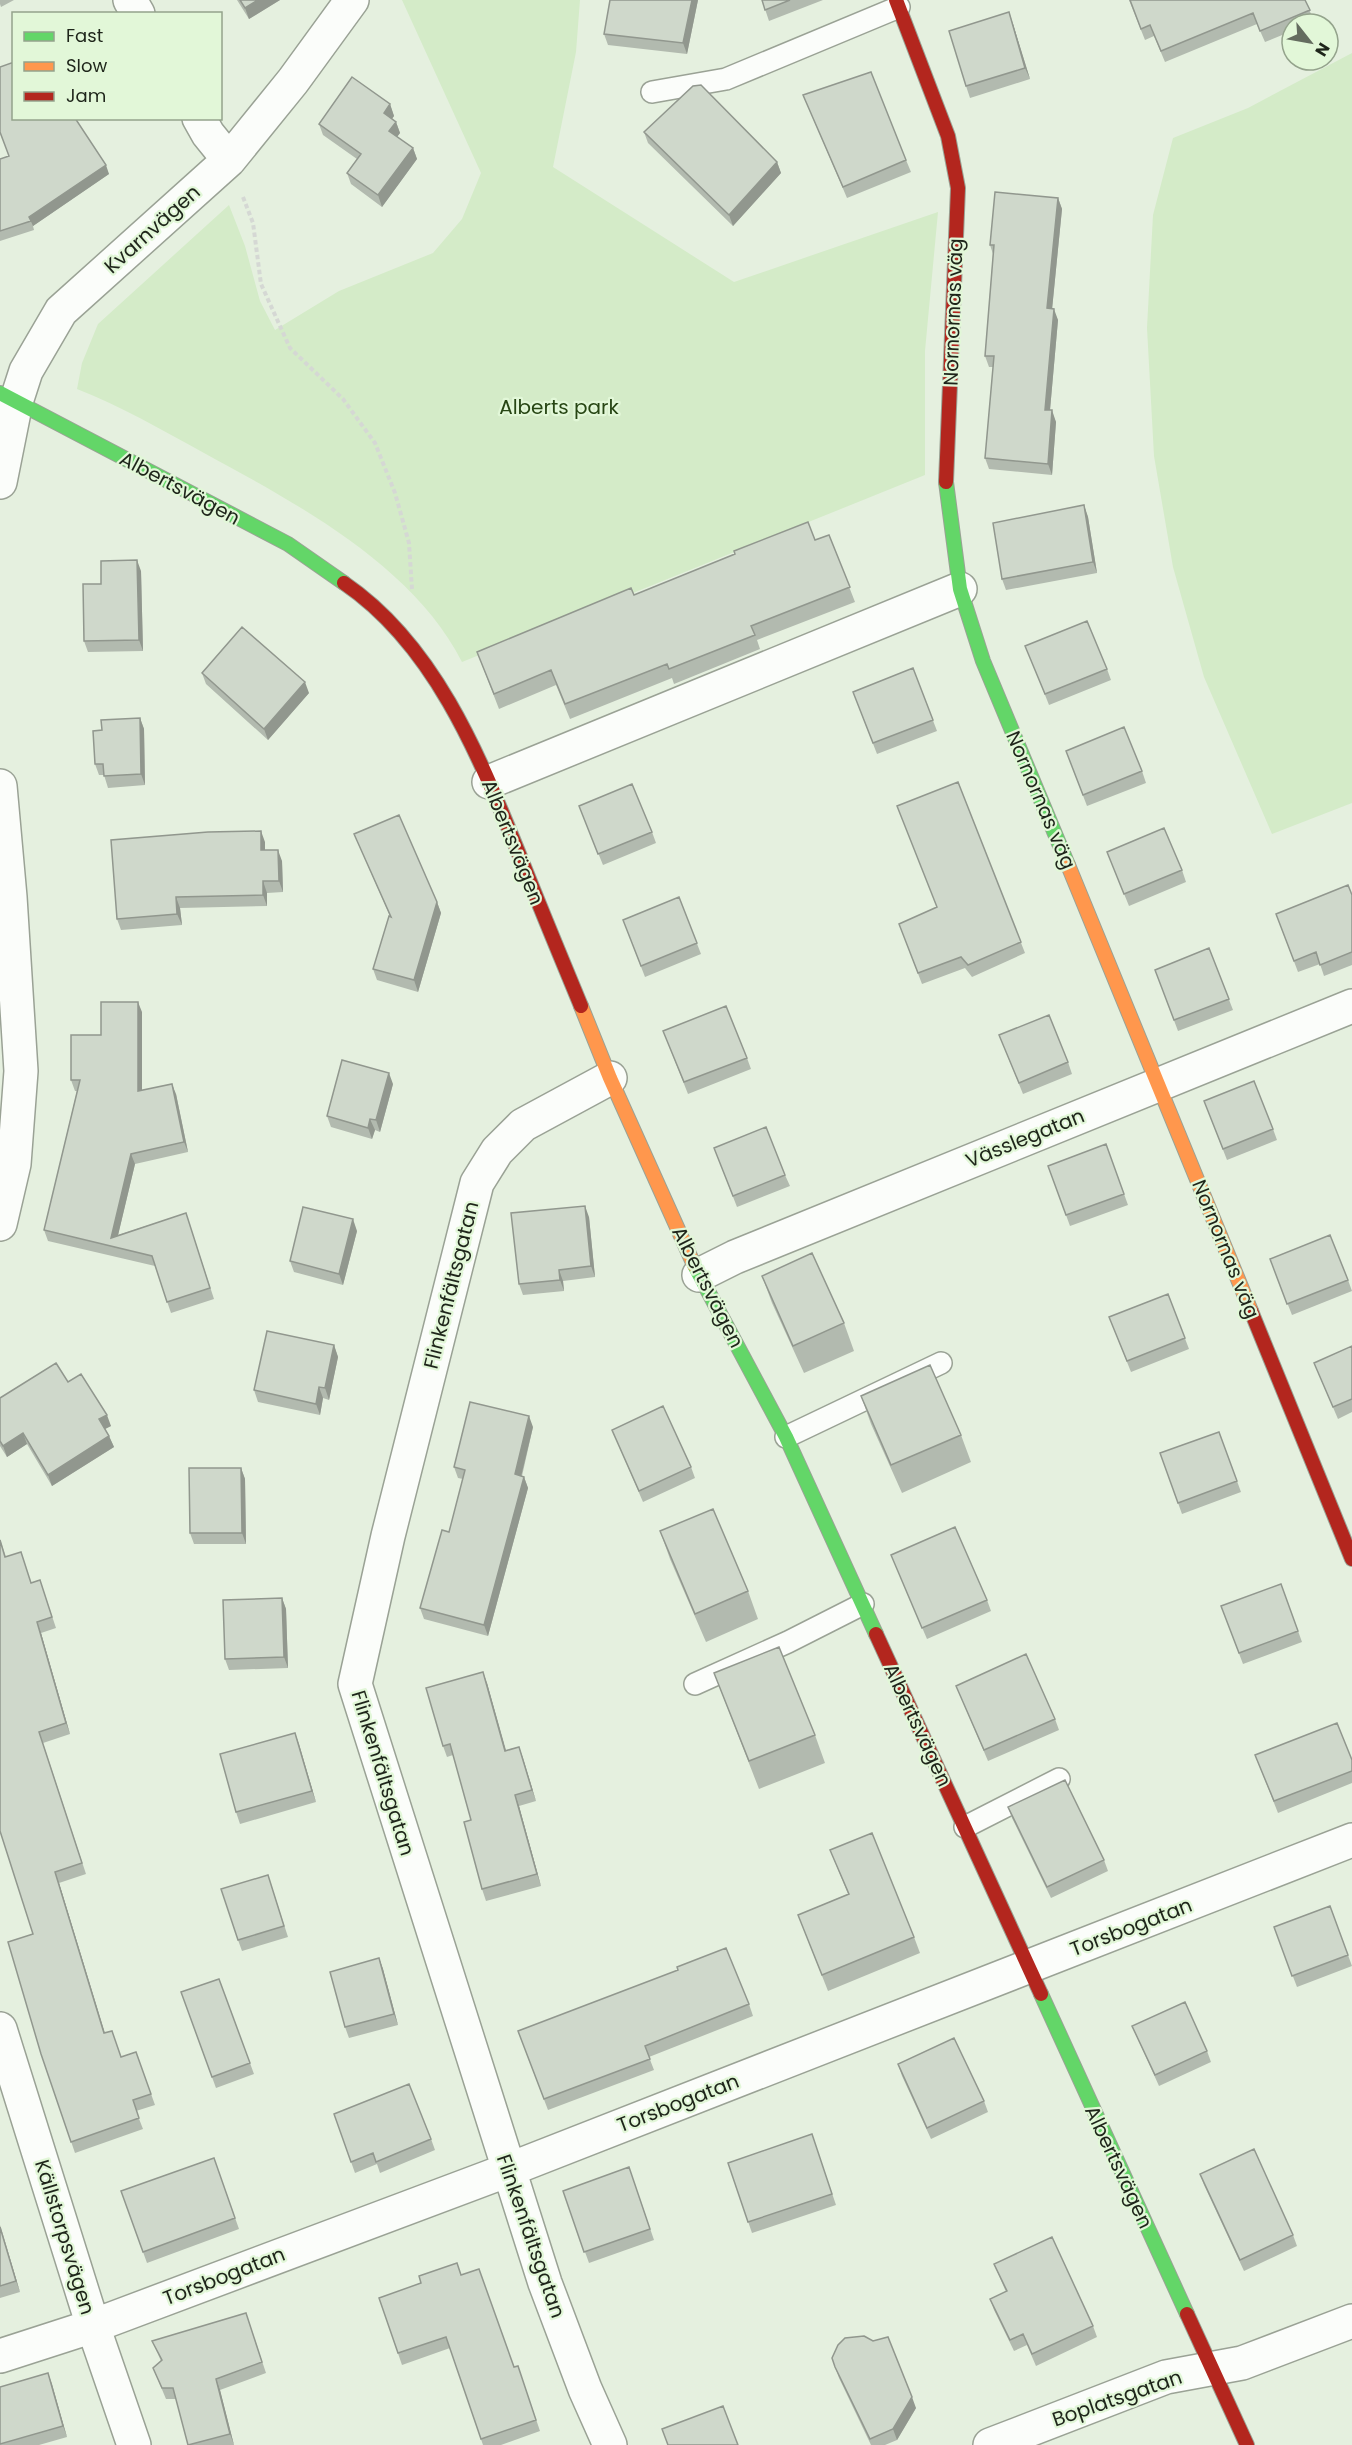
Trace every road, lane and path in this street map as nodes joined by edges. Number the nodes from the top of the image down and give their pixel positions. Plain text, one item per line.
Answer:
1 (352, 0) edge
2 (903, 2) edge
3 (652, 92) dead end
4 (200, 120) edge
5 (229, 160) junction
6 (8, 398) edge
7 (0, 482) edge
8 (960, 589) junction
9 (404, 636) junction
10 (489, 782) junction
11 (0, 786) edge
12 (1352, 1006) edge
13 (610, 1078) junction
14 (1159, 1083) junction
15 (0, 1224) edge
16 (699, 1275) junction
17 (940, 1363) dead end
18 (786, 1437) junction
19 (1352, 1559) edge
20 (863, 1604) junction
21 (695, 1683) dead end
22 (1059, 1779) dead end
23 (965, 1827) junction
24 (1352, 1840) edge
25 (1027, 1967) junction
26 (0, 2029) edge
27 (508, 2170) junction
28 (1352, 2321) edge
29 (93, 2326) junction
30 (0, 2356) edge
31 (1212, 2369) junction
32 (134, 2445) edge
33 (610, 2445) edge
34 (990, 2445) edge
35 (1247, 2445) edge

1 - 5 street, Kvarnvägen
2 - 3 lane, Nornornas väg
2 - 8 street, Nornornas väg
4 - 5 street
5 - 6 street, Kvarnvägen
5 - 9 path
6 - 7 street, Kvarnvägen
6 - 9 street, Albertsvägen
8 - 10 street
8 - 14 street, Nornornas väg
9 - 10 street, Albertsvägen
10 - 13 street, Albertsvägen
11 - 15 street
12 - 14 street, Vässlegatan
13 - 16 street, Albertsvägen
13 - 27 street, Flinkenfältsgatan
14 - 16 street, Vässlegatan
14 - 19 street, Nornornas väg
16 - 18 street, Albertsvägen
17 - 18 lane
18 - 20 street, Albertsvägen
20 - 21 lane
20 - 23 street, Albertsvägen
22 - 23 lane
23 - 25 street, Albertsvägen
24 - 25 street, Torsbogatan
25 - 27 street, Torsbogatan
25 - 31 street, Albertsvägen
26 - 29 street, Källstorpsvägen
27 - 29 street, Torsbogatan
27 - 33 street, Flinkenfältsgatan
28 - 31 street
29 - 30 street, Torsbogatan
29 - 32 street, Källstorpsvägen
31 - 34 street, Boplatsgatan
31 - 35 street, Albertsvägen

